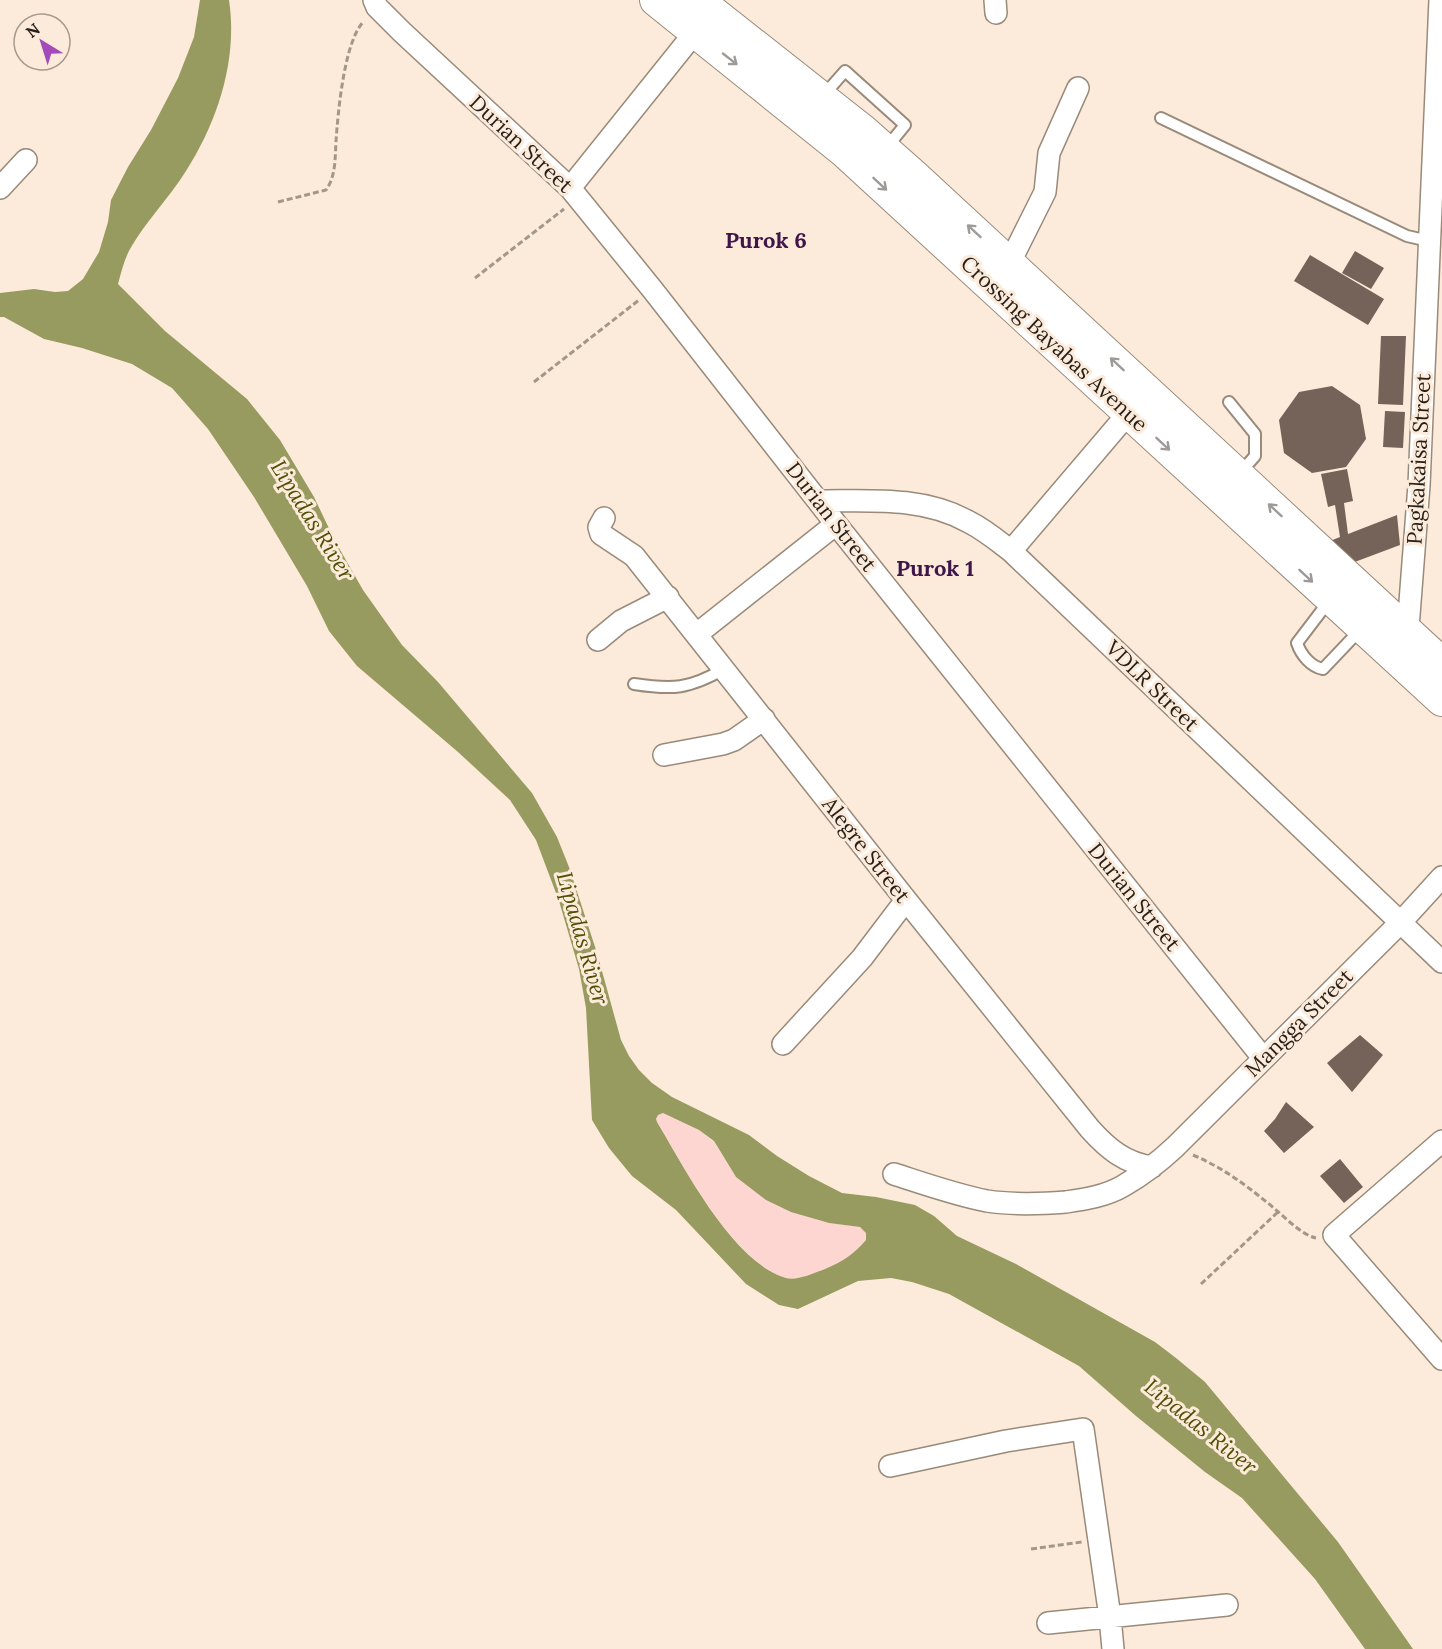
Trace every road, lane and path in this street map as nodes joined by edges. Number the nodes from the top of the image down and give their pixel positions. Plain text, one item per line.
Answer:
1 (656, 0) edge
2 (375, 3) edge
3 (1440, 12) edge
4 (701, 14) edge
5 (1078, 88) dead end
6 (1161, 118) dead end
7 (26, 160) dead end
8 (0, 188) edge
9 (574, 193) junction
10 (278, 202) dead end
11 (1429, 241) junction
12 (1008, 264) junction
13 (475, 278) dead end
14 (652, 290) junction
15 (1434, 312) edge
16 (534, 382) dead end
17 (1229, 402) dead end
18 (1138, 403) junction
19 (1238, 476) junction
20 (818, 501) junction
21 (604, 518) dead end
22 (836, 524) junction
23 (1011, 551) junction
24 (668, 597) junction
25 (1332, 599) junction
26 (1363, 627) junction
27 (1408, 633) junction
28 (697, 634) junction
29 (598, 640) dead end
30 (1442, 664) edge
31 (1404, 665) junction
32 (724, 669) junction
33 (634, 684) dead end
34 (1442, 700) edge
35 (764, 719) junction
36 (664, 755) dead end
37 (1442, 876) edge
38 (906, 900) junction
39 (1400, 923) junction
40 (1442, 962) edge
41 (783, 1044) dead end
42 (1263, 1058) junction
43 (1442, 1142) edge
44 (1175, 1147) junction
45 (1152, 1167) junction
46 (894, 1174) dead end
47 (1279, 1211) junction
48 (1334, 1235) junction
49 (1201, 1284) dead end
50 (1442, 1359) edge
51 (890, 1466) dead end
52 (1099, 1540) junction
53 (1031, 1549) dead end
54 (1227, 1605) dead end
55 (1110, 1617) junction
56 (1048, 1623) dead end
57 (1113, 1649) edge

1 - 4 main road, Crossing Bayabas Avenue
2 - 9 street, Durian Street
2 - 10 path
3 - 11 street, Pagkakaisa Street
4 - 9 street
12 -> 4 main road, Crossing Bayabas Avenue
4 -> 18 main road, Crossing Bayabas Avenue
5 - 12 street
6 - 11 lane
7 - 8 street
9 - 13 path
9 - 14 street, Durian Street
11 - 15 street, Pagkakaisa Street
18 -> 12 main road, Crossing Bayabas Avenue
14 - 16 path
14 - 20 street, Durian Street
15 - 27 street, Pagkakaisa Street
17 - 19 lane
18 - 19 main road, Crossing Bayabas Avenue
18 - 23 street
18 -> 25 main road, Crossing Bayabas Avenue
27 -> 19 main road, Crossing Bayabas Avenue
20 - 22 street, Durian Street
20 - 23 street, VDLR Street
21 - 24 street, Alegre Street
22 - 28 street
22 - 42 street, Durian Street
23 - 39 street, VDLR Street
24 - 28 street, Alegre Street
24 - 29 street
25 - 26 main road, Crossing Bayabas Avenue
25 - 26 lane
26 - 31 main road, Crossing Bayabas Avenue
27 - 30 main road, Crossing Bayabas Avenue
27 - 31 street, Pagkakaisa Street
28 - 32 street, Alegre Street
31 - 34 main road, Crossing Bayabas Avenue
32 - 33 lane
32 - 35 street, Alegre Street
35 - 36 street
35 - 38 street, Alegre Street
37 - 39 street, Mangga Street
38 - 41 street
38 - 45 street, Alegre Street
39 - 40 street, VDLR Street
39 - 42 street, Mangga Street
42 - 44 street, Mangga Street
43 - 48 street
44 - 45 street, Mangga Street
44 - 47 path
45 - 46 street, Mangga Street
47 - 48 path
47 - 49 path
48 - 50 street
51 - 52 street
52 - 53 path
52 - 55 street
54 - 55 street
55 - 56 street
55 - 57 street

